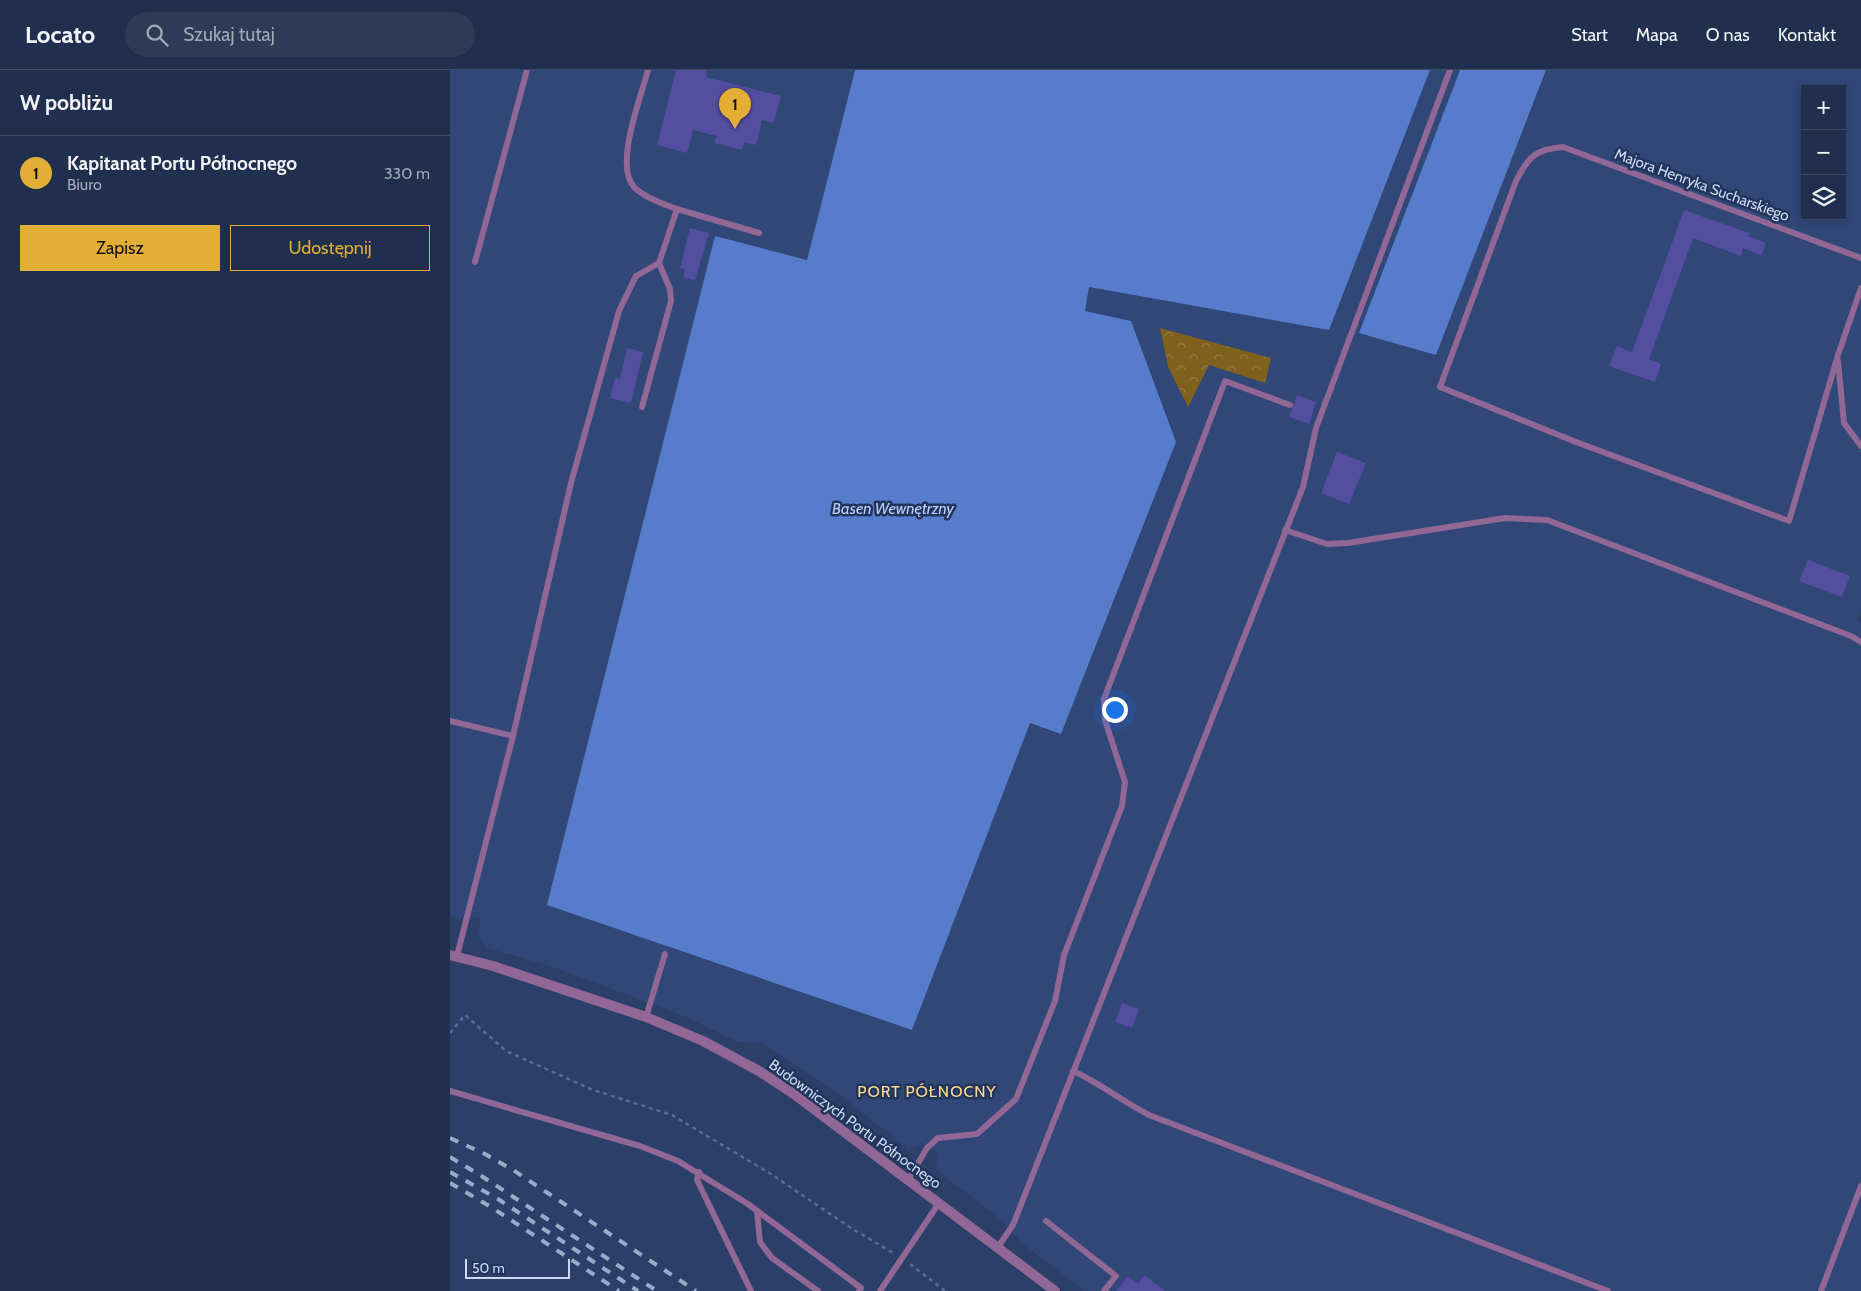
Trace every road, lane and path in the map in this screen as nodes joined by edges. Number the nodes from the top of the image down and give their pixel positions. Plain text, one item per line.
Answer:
1 (527, 70) edge
2 (648, 70) edge
3 (1450, 70) edge
4 (677, 209) junction
5 (759, 233) dead end
6 (1861, 258) edge
7 (475, 262) dead end
8 (659, 263) junction
9 (1861, 288) edge
10 (1859, 299) edge
11 (1838, 355) junction
12 (1290, 405) dead end
13 (642, 407) dead end
14 (1861, 446) edge
15 (1285, 530) junction
16 (1861, 642) edge
17 (450, 721) edge
18 (512, 736) junction
19 (665, 954) dead end
20 (453, 955) edge
21 (646, 1018) junction
22 (450, 1033) edge
23 (1074, 1071) junction
24 (450, 1091) edge
25 (699, 1172) junction
26 (908, 1180) junction
27 (1861, 1186) edge
28 (939, 1203) junction
29 (757, 1211) junction
30 (1046, 1221) dead end
31 (998, 1247) junction
32 (902, 1258) junction
33 (861, 1290) edge
34 (751, 1291) edge
35 (818, 1291) edge
36 (880, 1291) edge
37 (945, 1291) edge
38 (1055, 1291) edge
39 (1104, 1291) edge
40 (1608, 1291) edge
41 (1821, 1291) edge

1 - 7 lane
2 - 4 lane
3 - 15 lane
4 - 5 lane
4 - 8 lane
6 - 11 lane, Majora Henryka Sucharskiego
8 - 13 lane
8 - 18 lane
9 - 10 lane
10 - 11 lane
11 - 14 lane
12 - 26 lane
15 - 16 lane
15 - 23 lane
17 - 18 lane
18 - 20 lane
19 - 21 lane
20 - 21 street, Budowniczych Portu Północnego
21 - 26 street, Budowniczych Portu Północnego
22 - 32 path
23 - 31 lane
23 - 40 lane
24 - 25 lane
25 - 29 lane
25 - 34 lane
26 - 28 street, Budowniczych Portu Północnego
27 - 41 lane
28 - 31 street, Budowniczych Portu Północnego
28 - 32 lane
29 - 33 lane
29 - 35 lane
30 - 39 lane
31 - 38 street, Budowniczych Portu Północnego
32 - 36 lane
32 - 37 path

